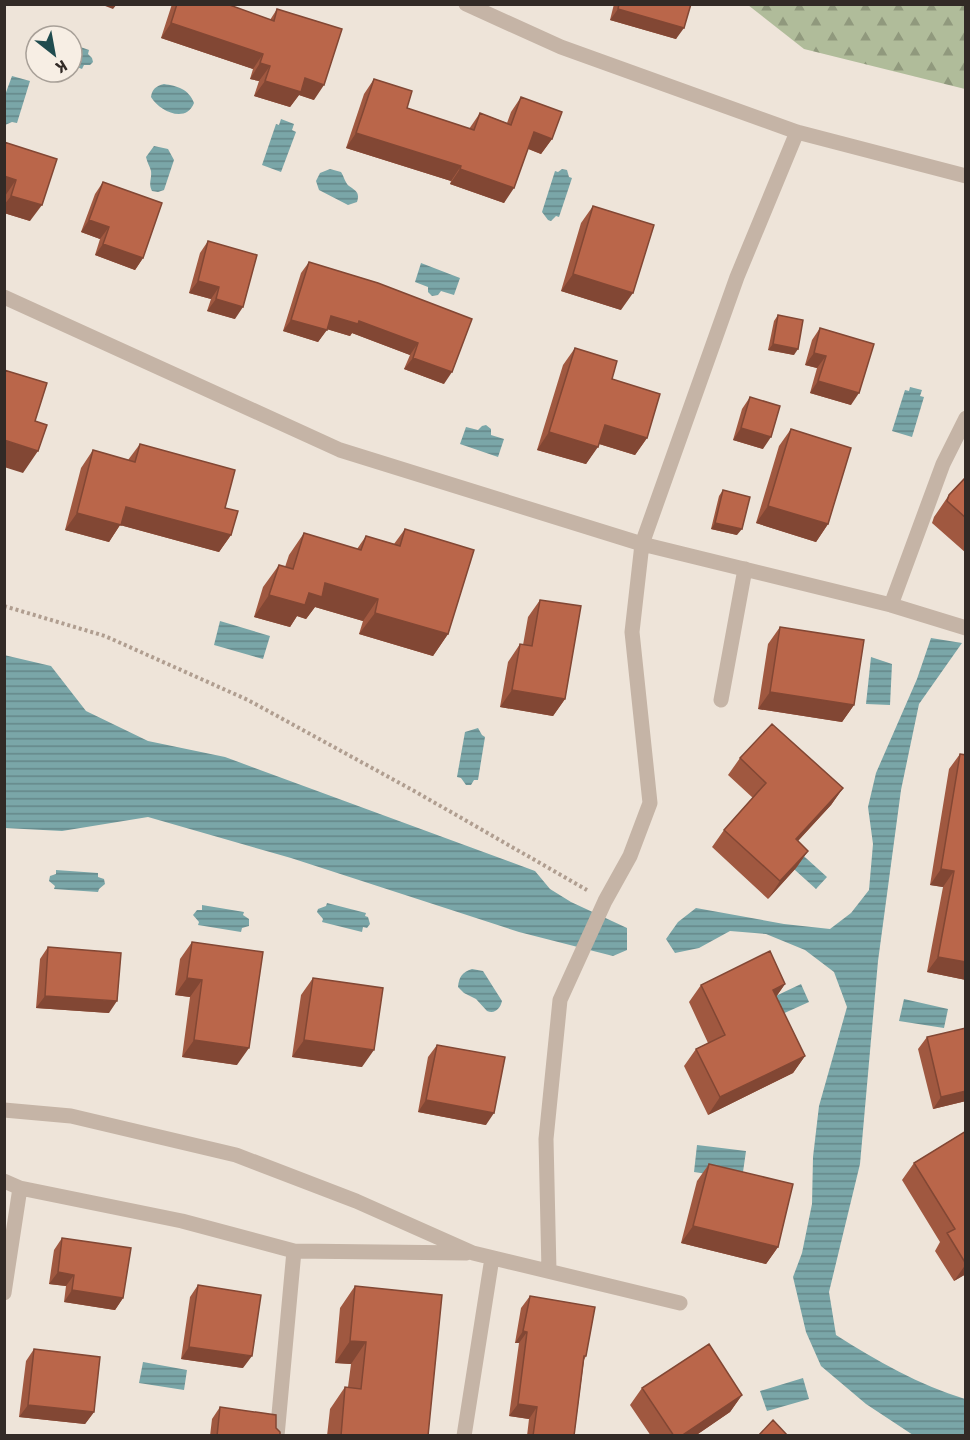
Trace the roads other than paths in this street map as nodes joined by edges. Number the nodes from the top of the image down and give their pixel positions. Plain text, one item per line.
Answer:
1 (466, 4) edge
2 (797, 132) junction
3 (966, 176) edge
4 (4, 297) edge
5 (966, 418) edge
6 (642, 544) junction
7 (745, 569) junction
8 (891, 605) junction
9 (966, 628) edge
10 (721, 700) dead end
11 (4, 1110) edge
12 (4, 1181) edge
13 (20, 1188) junction
14 (294, 1251) junction
15 (473, 1253) junction
16 (492, 1258) junction
17 (549, 1271) junction
18 (4, 1293) edge
19 (680, 1303) dead end
20 (277, 1436) edge
21 (464, 1436) edge

1 - 2 street
2 - 3 street
2 - 6 street
4 - 6 street
5 - 8 street
6 - 7 street
6 - 17 street
7 - 8 street
7 - 10 street
8 - 9 street
11 - 15 street
12 - 13 street
13 - 14 street
13 - 18 street
14 - 15 street
14 - 20 street
15 - 16 street
16 - 17 street
16 - 21 street
17 - 19 street

